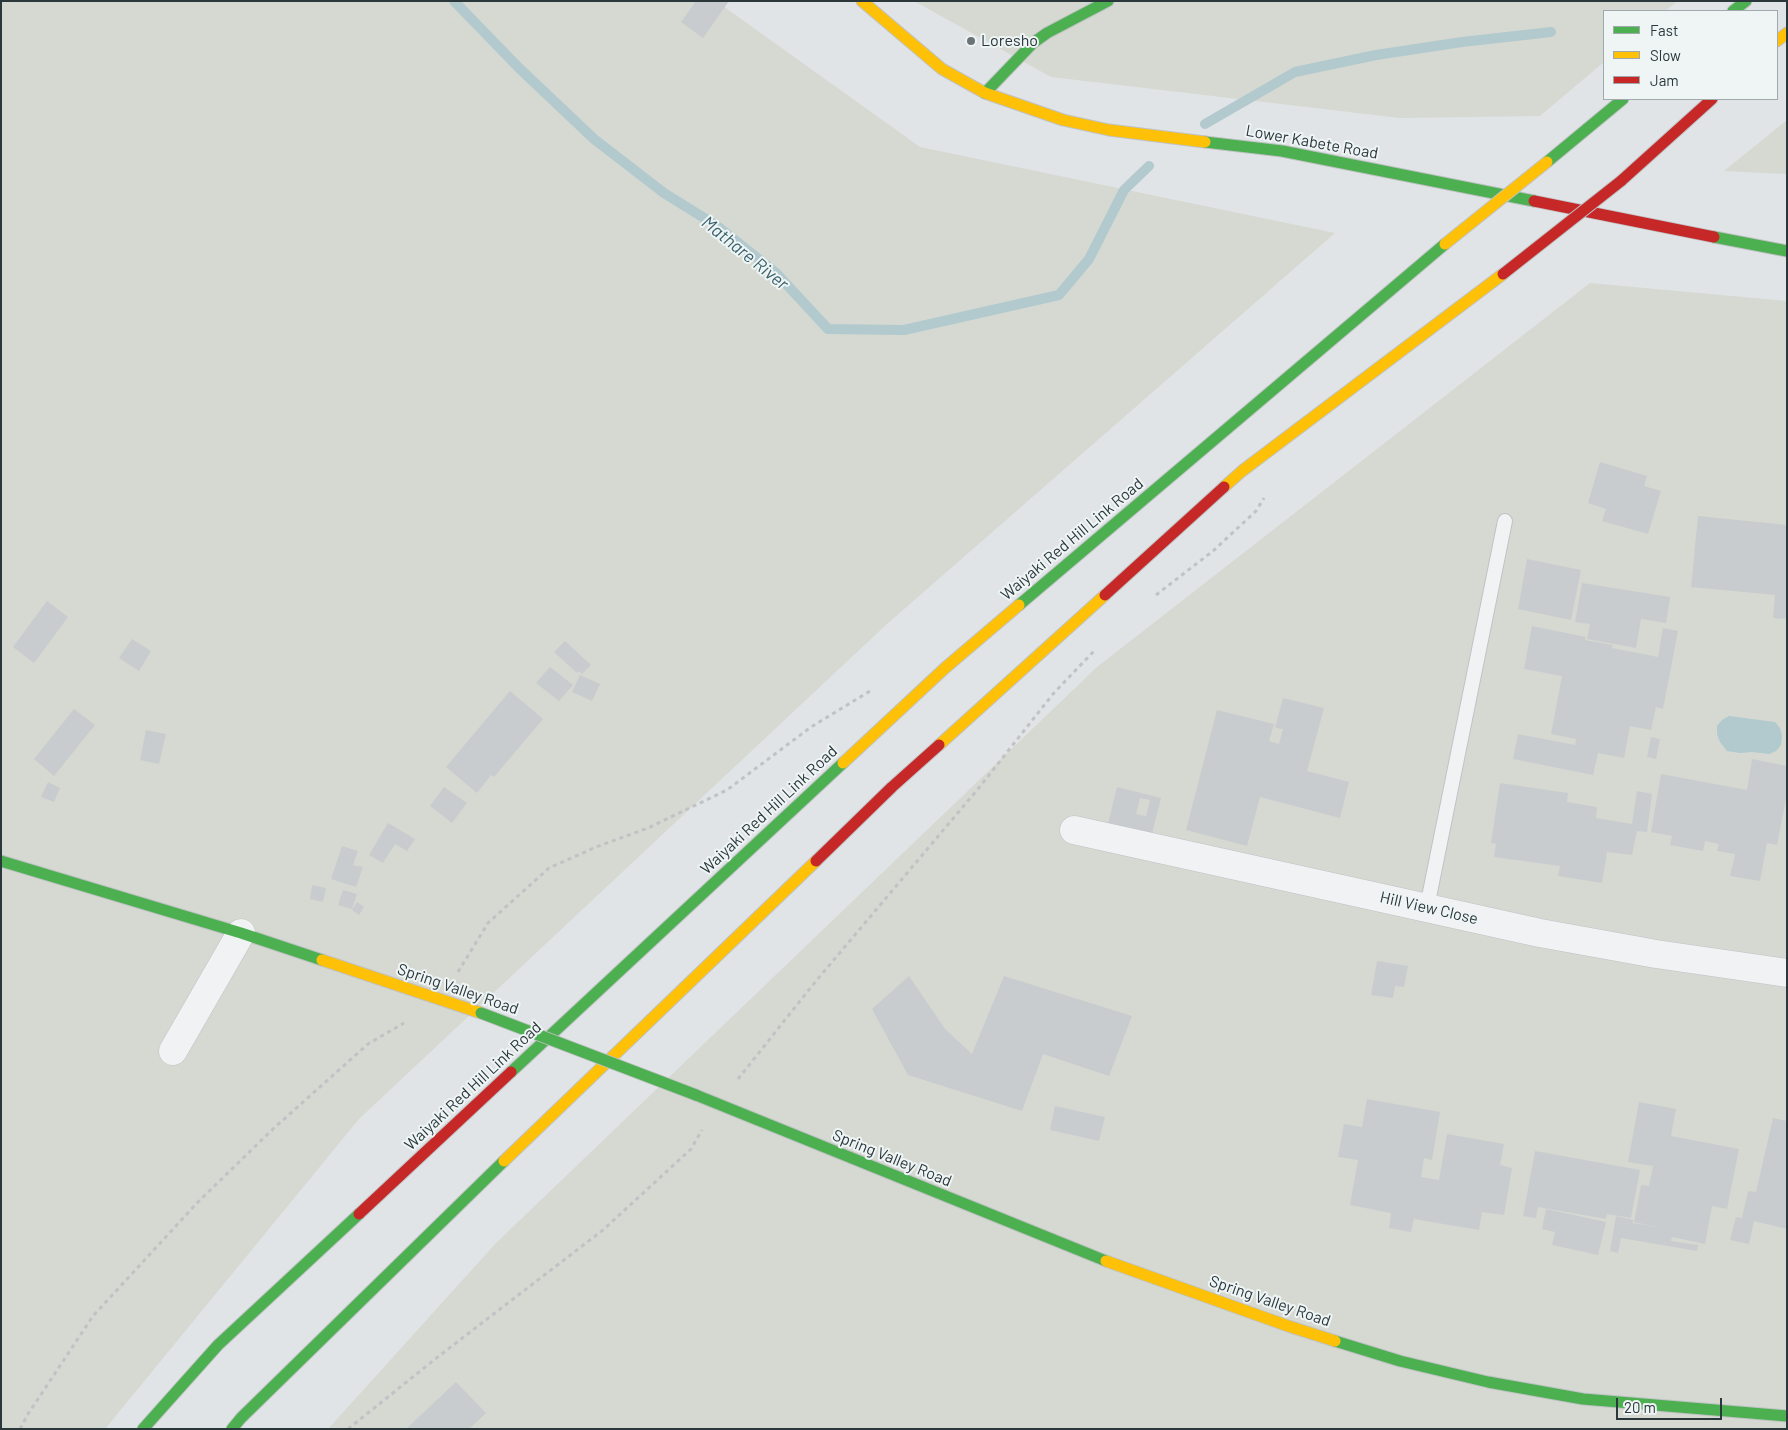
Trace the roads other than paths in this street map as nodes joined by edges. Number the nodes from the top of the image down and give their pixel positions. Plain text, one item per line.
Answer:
1 (862, 1) edge
2 (1108, 1) edge
3 (1746, 1) edge
4 (1734, 10) edge
5 (985, 93) junction
6 (1622, 100) edge
7 (1711, 100) edge
8 (1787, 251) edge
9 (1506, 521) dead end
10 (1074, 830) dead end
11 (1, 861) edge
12 (1427, 907) junction
13 (241, 933) junction
14 (1787, 973) edge
15 (173, 1051) dead end
16 (1787, 1416) edge
17 (143, 1429) edge
18 (232, 1429) edge

1 - 5 main road, Lower Kabete Road
2 - 5 main road
3 - 4 main road
5 - 8 main road, Lower Kabete Road
6 - 17 main road, Waiyaki Red Hill Link Road, bridge
7 - 18 main road, bridge
9 - 12 lane
10 - 12 street, Hill View Close
11 - 13 main road, Spring Valley Road
12 - 14 street, Hill View Close
13 - 15 street
13 - 16 main road, Spring Valley Road, bridge

